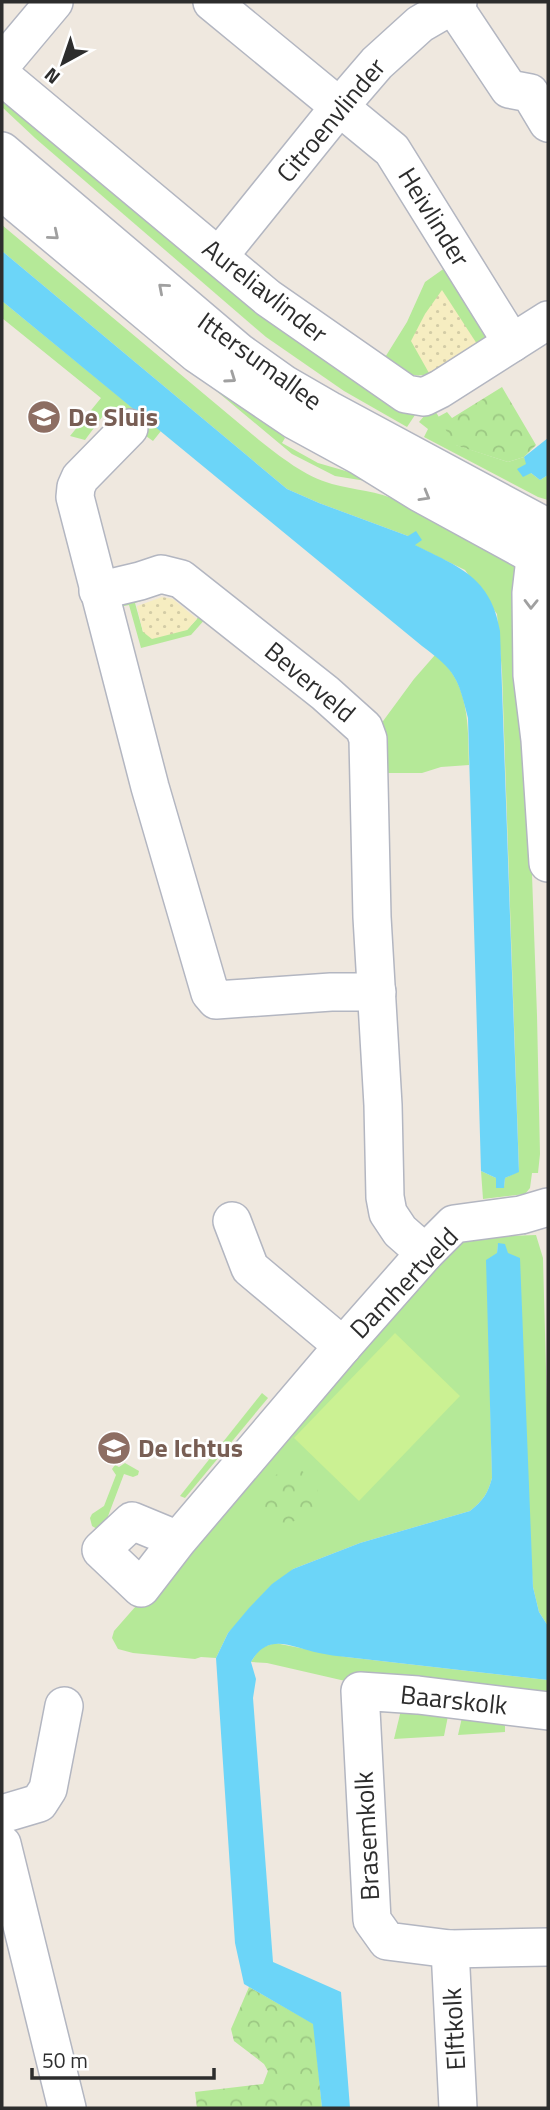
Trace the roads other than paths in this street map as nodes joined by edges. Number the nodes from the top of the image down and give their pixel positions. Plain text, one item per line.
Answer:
1 (54, 2) edge
2 (212, 2) edge
3 (456, 3) edge
4 (414, 13) edge
5 (2, 64) edge
6 (2, 76) edge
7 (340, 106) junction
8 (548, 123) edge
9 (2, 151) edge
10 (2, 191) edge
11 (219, 256) junction
12 (548, 320) edge
13 (512, 342) junction
14 (129, 428) dead end
15 (546, 547) edge
16 (98, 591) junction
17 (543, 708) edge
18 (548, 863) edge
19 (377, 992) junction
20 (548, 1207) edge
21 (232, 1221) dead end
22 (425, 1253) junction
23 (343, 1346) junction
24 (178, 1540) dead end
25 (360, 1691) joint
26 (64, 1706) dead end
27 (548, 1711) edge
28 (2, 1814) edge
29 (2, 1844) edge
30 (548, 1947) edge
31 (450, 1949) junction
32 (67, 2108) edge
33 (458, 2108) edge

1 - 5 street
2 - 7 street, Heivlinder
3 - 4 street, Citroenvlinder
3 - 8 street
4 - 7 street, Citroenvlinder
6 - 11 street, Aureliavlinder
7 - 11 street, Citroenvlinder
7 - 13 street, Heivlinder
15 -> 9 street, Ittersumallee
10 -> 15 street, Ittersumallee
11 - 13 street, Aureliavlinder
12 - 13 street, Aureliavlinder
14 - 16 street
15 -> 17 street
16 - 19 street, Beverveld
16 - 19 street
17 - 18 street
19 - 22 street, Beverveld
20 - 22 street, Damhertveld
21 - 23 street, Damhertveld
22 - 23 street, Damhertveld
23 - 24 street, Damhertveld
25 - 27 street, Baarskolk
25 - 31 street, Brasemkolk
26 - 28 street
29 - 32 street
30 - 31 street, Brasemkolk
31 - 33 street, Elftkolk

